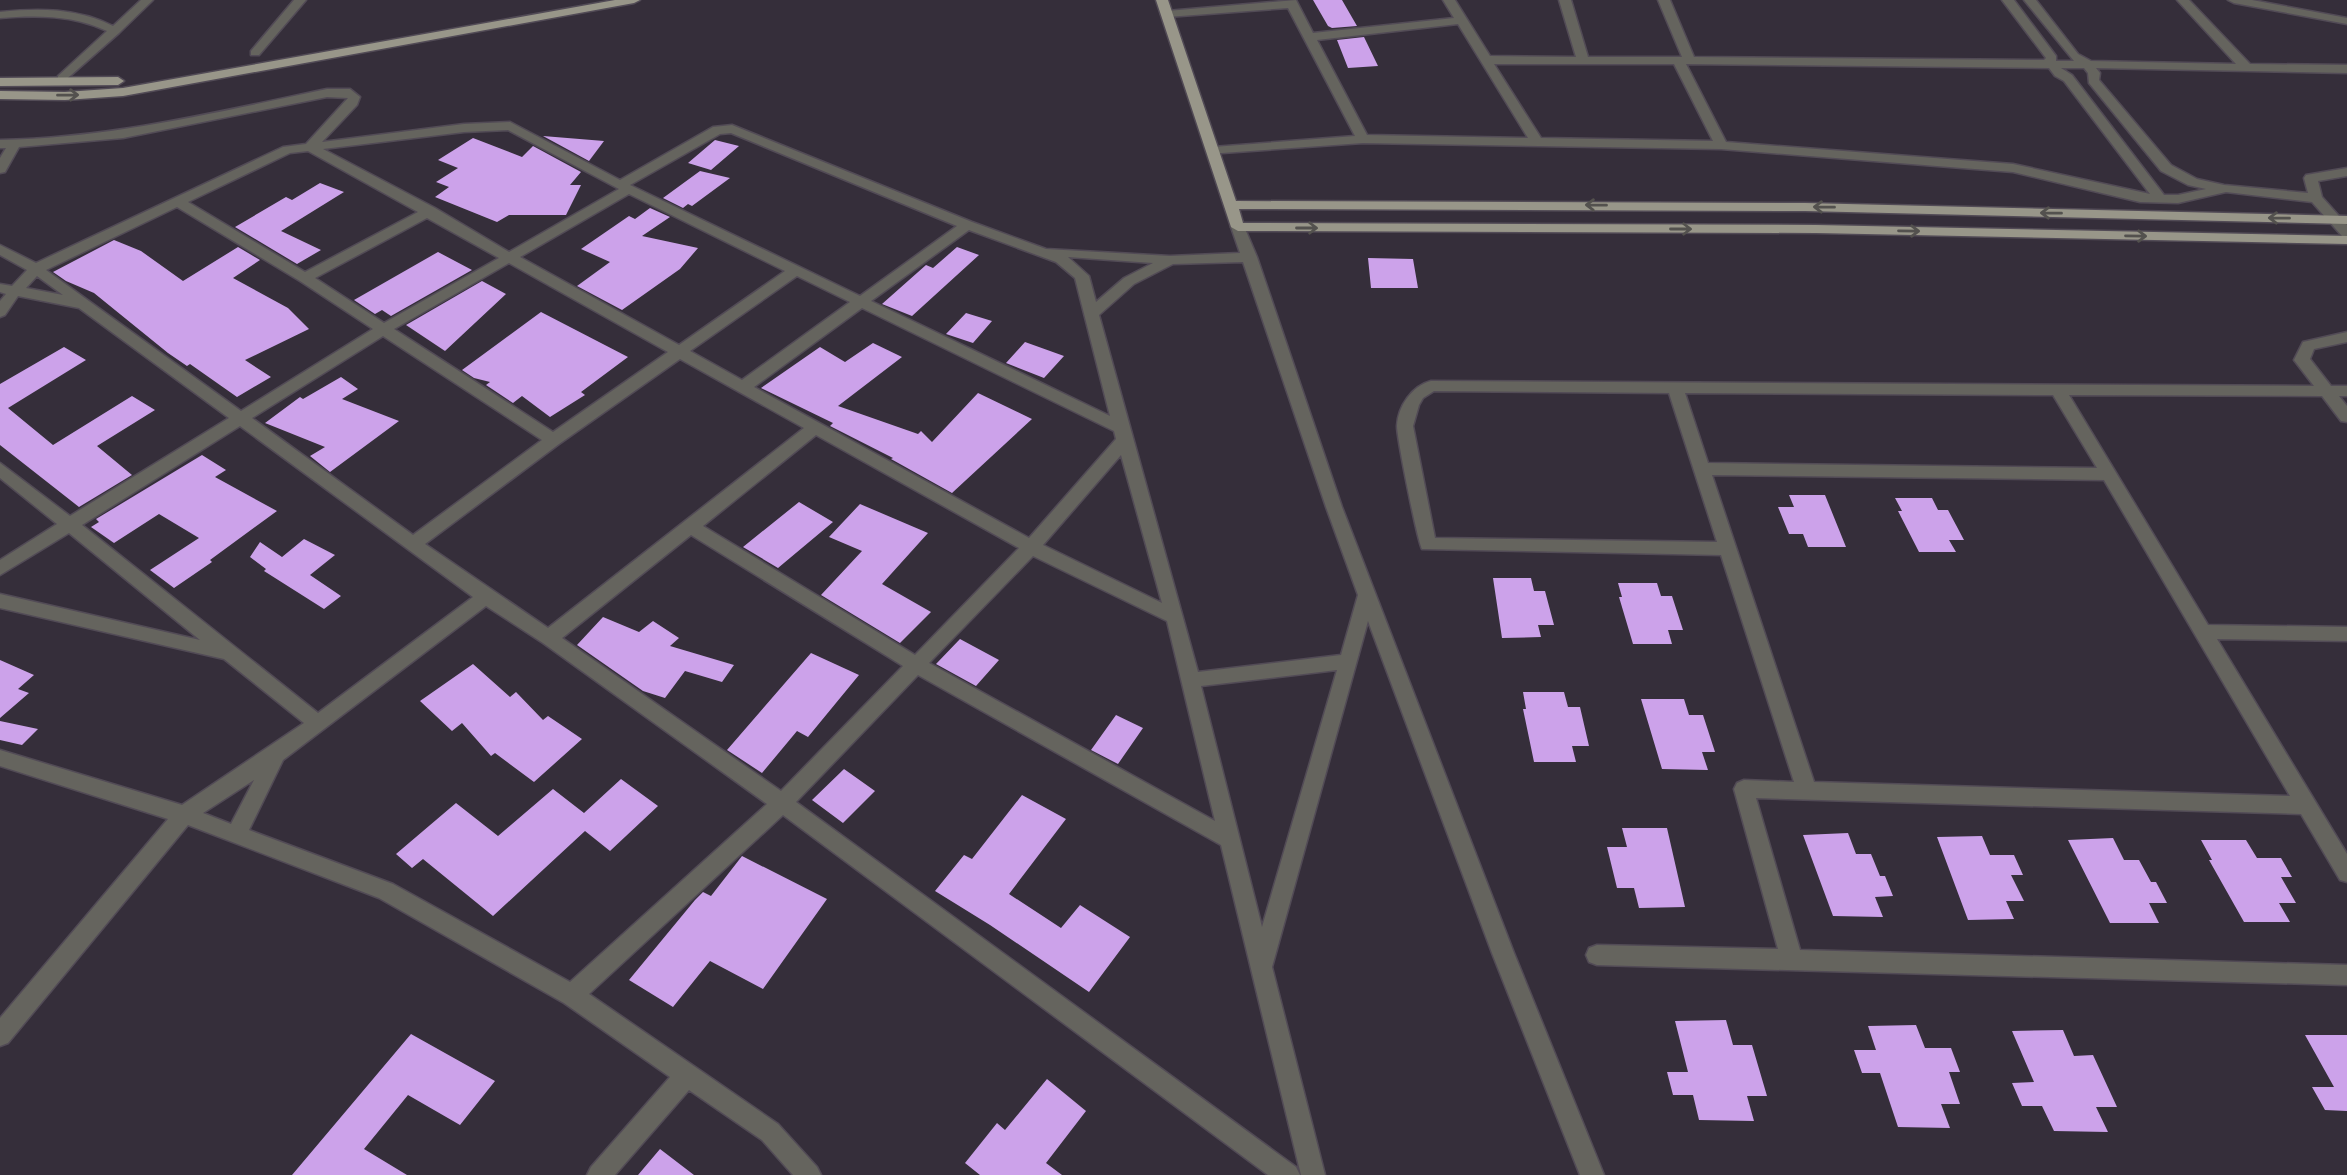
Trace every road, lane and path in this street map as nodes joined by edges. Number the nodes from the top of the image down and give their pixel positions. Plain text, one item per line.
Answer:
1 (147, 0) edge
2 (300, 0) edge
3 (576, 0) edge
4 (634, 0) edge
5 (1162, 0) edge
6 (1449, 0) edge
7 (1565, 0) edge
8 (1664, 0) edge
9 (2008, 0) edge
10 (2030, 0) edge
11 (2183, 0) edge
12 (2234, 0) edge
13 (1292, 2) edge
14 (1167, 14) junction
15 (0, 15) edge
16 (1463, 20) junction
17 (2347, 21) edge
18 (115, 31) junction
19 (1310, 37) junction
20 (255, 53) dead end
21 (1488, 60) junction
22 (1583, 61) junction
23 (1684, 61) junction
24 (2052, 65) junction
25 (2088, 65) junction
26 (2247, 68) junction
27 (2347, 69) edge
28 (62, 79) dead end
29 (0, 82) edge
30 (0, 95) edge
31 (1363, 139) junction
32 (1537, 142) junction
33 (0, 144) edge
34 (15, 145) junction
35 (1721, 145) junction
36 (310, 146) junction
37 (1213, 150) junction
38 (0, 169) edge
39 (2347, 173) edge
40 (624, 187) junction
41 (2226, 188) junction
42 (2316, 198) junction
43 (2160, 199) junction
44 (176, 201) junction
45 (1231, 205) junction
46 (430, 211) junction
47 (2341, 220) edge
48 (967, 225) junction
49 (1238, 228) junction
50 (2347, 233) edge
51 (2347, 240) edge
52 (0, 249) edge
53 (1041, 251) junction
54 (512, 256) junction
55 (1250, 257) junction
56 (1170, 260) junction
57 (36, 269) junction
58 (796, 270) junction
59 (306, 278) junction
60 (7, 290) edge
61 (860, 302) junction
62 (84, 304) junction
63 (0, 312) edge
64 (1092, 313) junction
65 (384, 330) junction
66 (2347, 337) edge
67 (677, 352) junction
68 (743, 387) junction
69 (1676, 389) junction
70 (2059, 391) junction
71 (2327, 391) junction
72 (2347, 391) edge
73 (2347, 417) edge
74 (239, 419) junction
75 (816, 427) junction
76 (1123, 434) junction
77 (553, 440) junction
78 (0, 469) edge
79 (1702, 469) junction
80 (2109, 474) junction
81 (72, 526) junction
82 (692, 527) junction
83 (414, 542) junction
84 (1031, 547) junction
85 (1728, 549) junction
86 (0, 568) edge
87 (1367, 596) junction
88 (486, 597) junction
89 (0, 601) edge
90 (1175, 617) junction
91 (2201, 632) junction
92 (2347, 634) edge
93 (549, 638) junction
94 (227, 653) junction
95 (1349, 661) junction
96 (916, 665) junction
97 (1191, 680) junction
98 (316, 723) junction
99 (277, 754) junction
100 (0, 758) edge
101 (1806, 789) junction
102 (782, 803) junction
103 (2306, 805) junction
104 (184, 815) junction
105 (236, 835) junction
106 (1229, 839) junction
107 (2347, 873) edge
108 (1597, 954) dead end
109 (1792, 961) junction
110 (1261, 969) junction
111 (2347, 975) edge
112 (572, 995) junction
113 (0, 1035) edge
114 (686, 1076) junction
115 (599, 1175) edge
116 (809, 1175) edge
117 (1288, 1175) edge
118 (1313, 1175) edge
119 (1592, 1175) edge

1 - 18 street
2 - 20 street
3 - 29 main road
30 -> 4 main road
5 - 14 main road
6 - 16 street
7 - 22 street
8 - 23 street
9 - 24 street
10 - 25 street
11 - 26 street
12 - 17 street
13 - 14 street
13 - 19 street
14 - 37 main road
15 - 18 street
16 - 19 street
16 - 21 street
18 - 28 street
19 - 31 street
21 - 22 street
21 - 32 street
22 - 23 street
23 - 24 street
23 - 35 street
24 - 25 street
24 - 43 street
25 - 26 street
25 - 41 street
26 - 27 street
31 - 32 street
31 - 37 street
32 - 35 street
33 - 34 street
34 - 36 street
34 - 38 street
35 - 43 street
36 - 40 street
36 - 44 street
36 - 46 street
37 - 45 main road
39 - 42 street
40 - 48 street
40 - 54 street
40 - 58 street
41 - 42 street
41 - 43 street
42 - 47 street
44 - 57 street
44 - 59 street
47 -> 45 main road
45 - 49 main road
46 - 54 street
46 - 59 street
47 - 50 street
48 - 53 street
48 - 61 street
49 -> 51 main road
49 - 55 street
52 - 57 street
53 - 56 street
53 - 64 street
54 - 65 street
54 - 67 street
55 - 56 street
55 - 87 street
56 - 64 street
57 - 60 street
57 - 62 street
58 - 61 street
58 - 67 street
59 - 65 street
60 - 62 street
60 - 63 street
61 - 68 street
61 - 76 street
62 - 74 street
64 - 76 street
65 - 74 street
65 - 77 street
66 - 71 street
67 - 68 street
67 - 77 street
68 - 75 street
69 - 70 street
69 - 79 street
69 - 85 street
70 - 71 street
70 - 80 street
71 - 72 street
71 - 73 street
74 - 81 street
74 - 83 street
75 - 82 street
75 - 84 street
76 - 84 street
76 - 90 street
77 - 83 street
78 - 81 street
79 - 80 street
79 - 85 street
80 - 91 street
81 - 86 street
81 - 94 street
82 - 93 street
82 - 96 street
83 - 88 street
84 - 90 street
84 - 96 street
85 - 101 street
87 - 95 street
87 - 119 street
88 - 93 street
88 - 98 street
89 - 94 street
90 - 97 street
91 - 92 street
91 - 103 street
93 - 102 street
94 - 98 street
95 - 97 street
95 - 110 street
96 - 102 street
96 - 106 street
97 - 106 street
98 - 99 street
99 - 104 street
99 - 105 street
100 - 104 street
101 - 103 street
101 - 109 street
102 - 112 street
102 - 117 street
103 - 107 street
104 - 105 street
104 - 113 street
105 - 112 street
106 - 110 street
108 - 109 street
109 - 111 street
110 - 118 street
112 - 114 street
114 - 115 street
114 - 116 street

